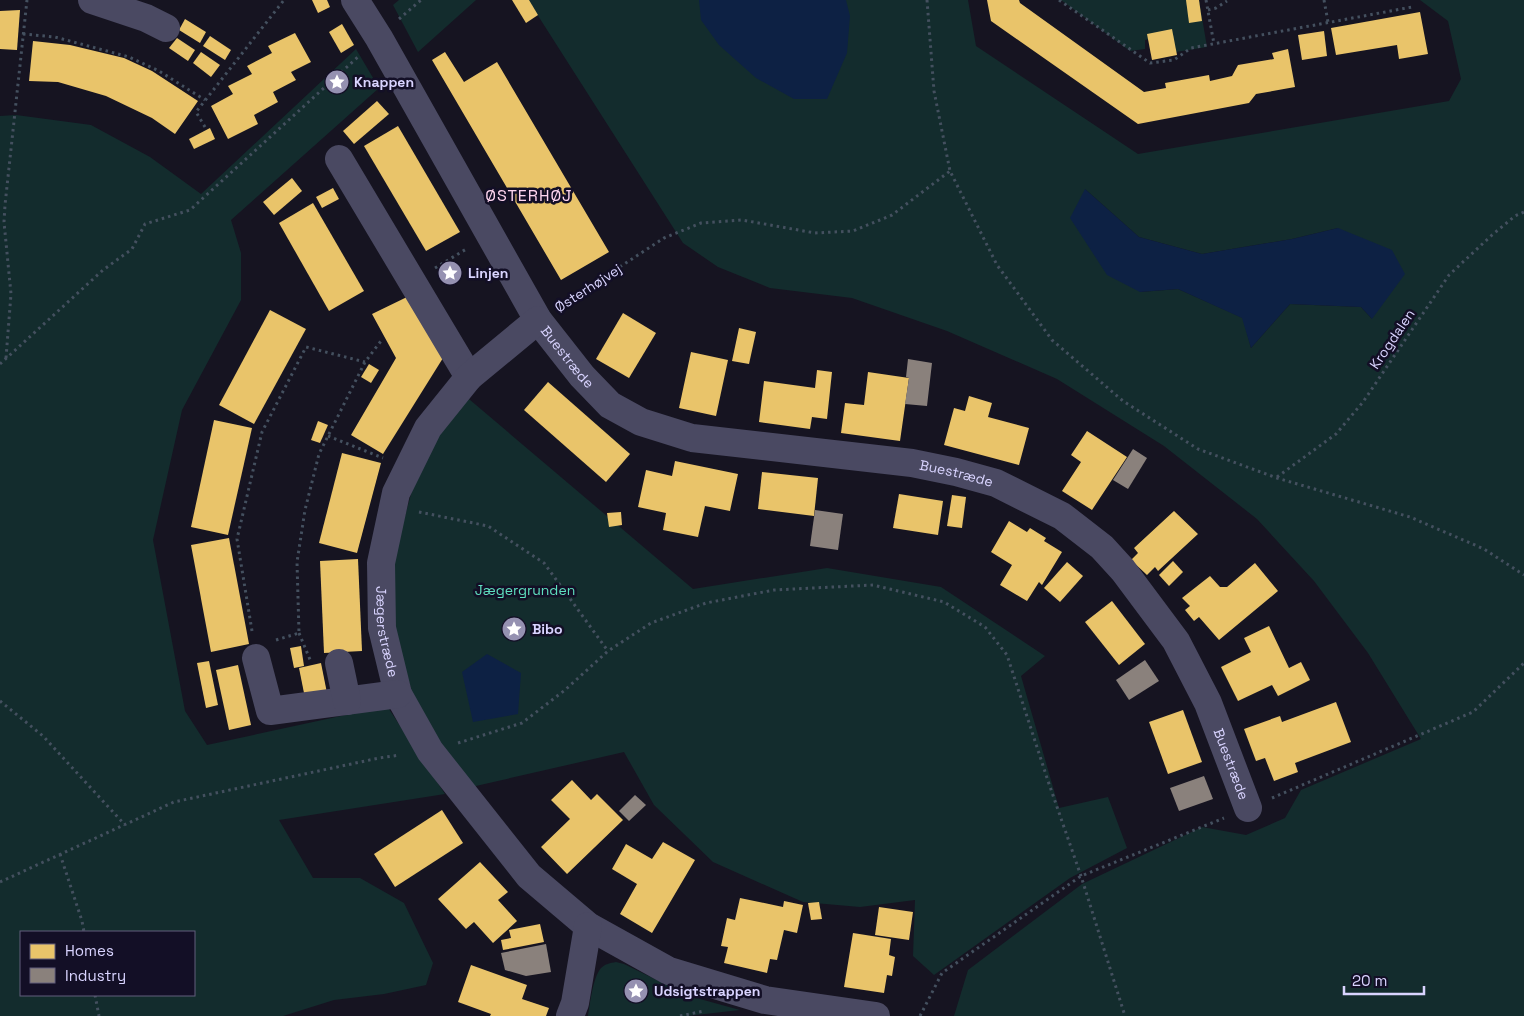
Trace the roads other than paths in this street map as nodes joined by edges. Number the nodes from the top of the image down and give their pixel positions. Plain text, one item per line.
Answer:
1 (92, 0) edge
2 (355, 0) edge
3 (166, 28) dead end
4 (339, 159) dead end
5 (538, 320) junction
6 (469, 377) junction
7 (255, 652) road end
8 (339, 663) dead end
9 (398, 694) junction
10 (347, 701) junction
11 (1248, 808) road end
12 (588, 926) junction
13 (570, 1016) edge
14 (876, 1016) edge

1 - 3 street
2 - 5 street
4 - 6 street
5 - 6 street, Jægerstræde
5 - 11 street, Buestræde
6 - 9 street, Jægerstræde
7 - 10 street
8 - 10 street
9 - 10 street
9 - 12 street, Jægerstræde
12 - 13 street
12 - 14 street, Jægerstræde

